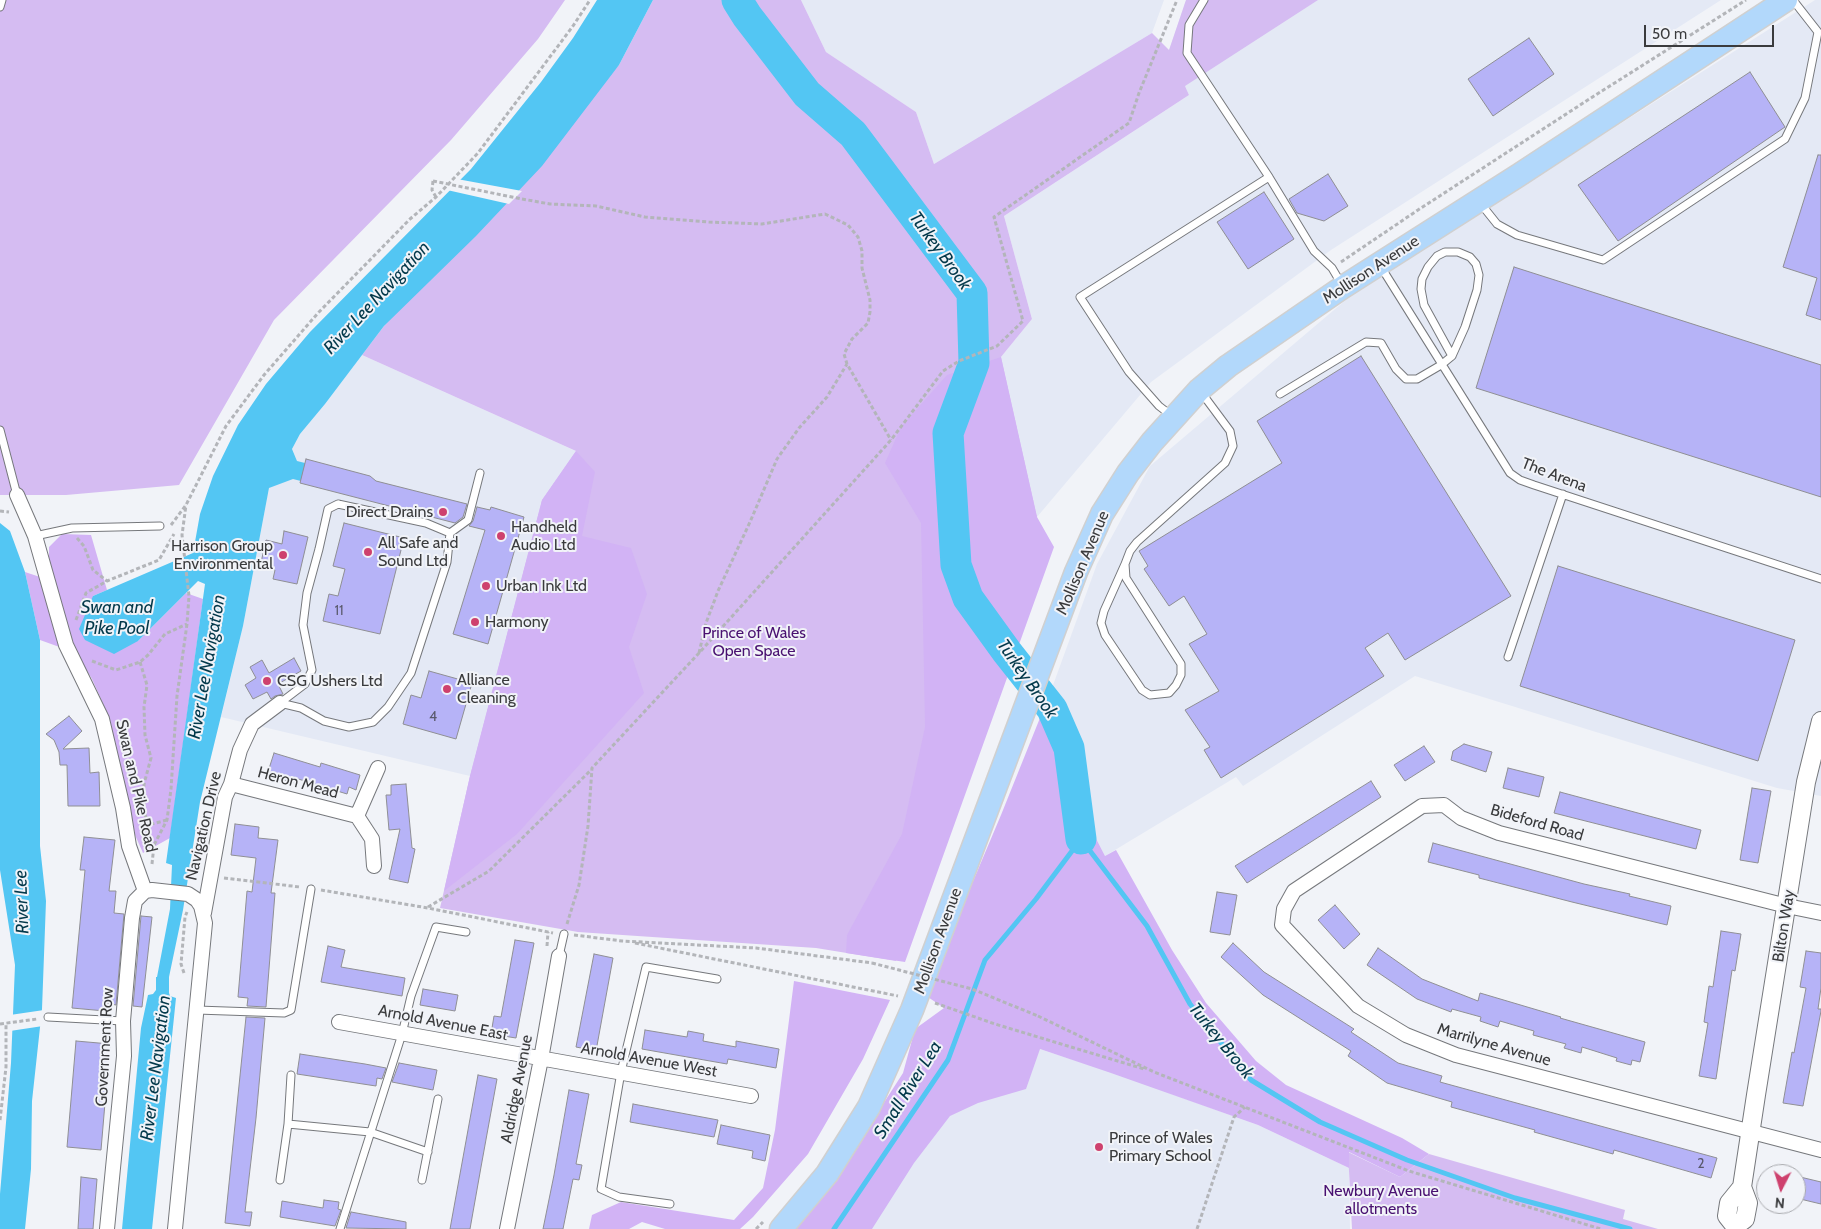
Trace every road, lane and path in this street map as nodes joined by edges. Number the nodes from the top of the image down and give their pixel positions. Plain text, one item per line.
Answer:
1 (2, 0) edge
2 (590, 0) edge
3 (1177, 0) edge
4 (1204, 0) edge
5 (1786, 0) edge
6 (1792, 0) edge
7 (0, 7) edge
8 (1268, 177) junction
9 (436, 197) junction
10 (1478, 201) junction
11 (1379, 265) junction
12 (1343, 287) junction
13 (1452, 356) junction
14 (847, 364) junction
15 (1441, 365) junction
16 (1199, 390) junction
17 (1280, 394) dead end
18 (1173, 417) junction
19 (0, 430) edge
20 (891, 440) junction
21 (480, 473) dead end
22 (1563, 494) junction
23 (17, 495) joint
24 (186, 505) junction
25 (160, 526) dead end
26 (170, 526) dead end
27 (72, 528) junction
28 (450, 533) junction
29 (182, 535) junction
30 (35, 536) junction
31 (1125, 564) junction
32 (1821, 579) edge
33 (107, 582) junction
34 (76, 618) dead end
35 (187, 624) junction
36 (699, 653) junction
37 (1508, 657) dead end
38 (89, 658) dead end
39 (140, 662) junction
40 (280, 703) junction
41 (1821, 721) edge
42 (378, 768) dead end
43 (592, 768) junction
44 (231, 784) junction
45 (357, 816) junction
46 (166, 820) junction
47 (374, 866) dead end
48 (311, 889) dead end
49 (145, 891) junction
50 (165, 891) junction
51 (1787, 906) junction
52 (1284, 909) joint
53 (204, 913) junction
54 (1821, 913) edge
55 (466, 932) dead end
56 (564, 934) junction
57 (622, 941) junction
58 (559, 956) joint
59 (717, 979) dead end
60 (904, 997) dead end
61 (933, 1003) dead end
62 (197, 1010) junction
63 (48, 1018) joint
64 (123, 1021) junction
65 (339, 1022) dead end
66 (6, 1023) junction
67 (0, 1024) edge
68 (402, 1034) junction
69 (541, 1059) junction
70 (621, 1072) junction
71 (1154, 1072) junction
72 (291, 1075) dead end
73 (752, 1096) dead end
74 (438, 1099) dead end
75 (1246, 1107) junction
76 (0, 1120) edge
77 (288, 1124) junction
78 (370, 1132) junction
79 (1751, 1132) junction
80 (1821, 1150) edge
81 (428, 1152) junction
82 (280, 1180) dead end
83 (422, 1180) dead end
84 (1742, 1187) junction
85 (670, 1204) dead end
86 (1738, 1206) dead end
87 (1735, 1224) edge
88 (107, 1229) edge
89 (175, 1229) edge
90 (340, 1229) edge
91 (507, 1229) edge
92 (781, 1229) edge
93 (1197, 1229) edge
94 (1601, 1229) edge

1 - 7 lane
2 - 9 path
3 - 20 path
4 - 8 lane
5 - 10 main road, Mollison Avenue
6 - 10 lane
8 - 12 lane
8 - 18 lane
9 - 14 path, bridge
9 - 24 path
10 - 11 main road, Mollison Avenue
11 - 12 main road, Mollison Avenue
11 - 15 lane, The Arena
12 - 16 main road, Mollison Avenue
13 - 13 lane
13 - 15 lane
14 - 20 path
14 - 36 path
15 - 17 lane
15 - 22 lane, The Arena
16 - 18 main road, Mollison Avenue
16 - 31 lane
18 - 92 main road, Mollison Avenue
19 - 23 lane
20 - 36 path
21 - 28 lane
22 - 32 lane, The Arena
22 - 37 lane
23 - 30 street, Swan and Pike Road
24 - 26 path
24 - 29 path
25 - 27 lane
27 - 30 lane
27 - 33 path
28 - 40 lane
28 - 40 lane
29 - 33 path
29 - 35 path
30 - 49 street, Swan and Pike Road
31 - 31 lane
33 - 34 path
35 - 39 path
35 - 46 path
36 - 43 path
38 - 39 path
39 - 46 path
40 - 44 street, Navigation Drive
41 - 51 street, Bilton Way
42 - 45 street
43 - 56 path
43 - 56 path
44 - 45 street, Heron Mead
44 - 53 street, Navigation Drive
45 - 47 street
46 - 50 path
48 - 62 lane
49 - 50 street
49 - 64 street, Government Row
50 - 53 street
51 - 52 street, Bideford Road
51 - 54 street, Bideford Road
51 - 79 street, Bilton Way
52 - 79 street, Marrilyne Avenue
53 - 62 street, Navigation Drive
55 - 68 lane
56 - 57 path
56 - 58 lane
57 - 60 path
57 - 71 path, bridge
58 - 69 street, Aldridge Avenue
59 - 70 lane
61 - 71 path
62 - 89 street, Navigation Drive
63 - 64 lane
63 - 66 path
64 - 88 street, Government Row
65 - 68 street, Arnold Avenue East
66 - 67 path
66 - 76 path
68 - 69 street, Arnold Avenue East
68 - 78 lane
69 - 70 street, Arnold Avenue West
69 - 91 street, Aldridge Avenue
70 - 73 street, Arnold Avenue West
70 - 85 lane
71 - 75 path
72 - 77 lane
74 - 81 lane
75 - 93 path
75 - 94 path
77 - 78 lane
77 - 82 lane
78 - 81 lane
78 - 90 lane
79 - 80 street
79 - 84 street, Bilton Way
81 - 83 lane
84 - 86 lane
84 - 87 street

